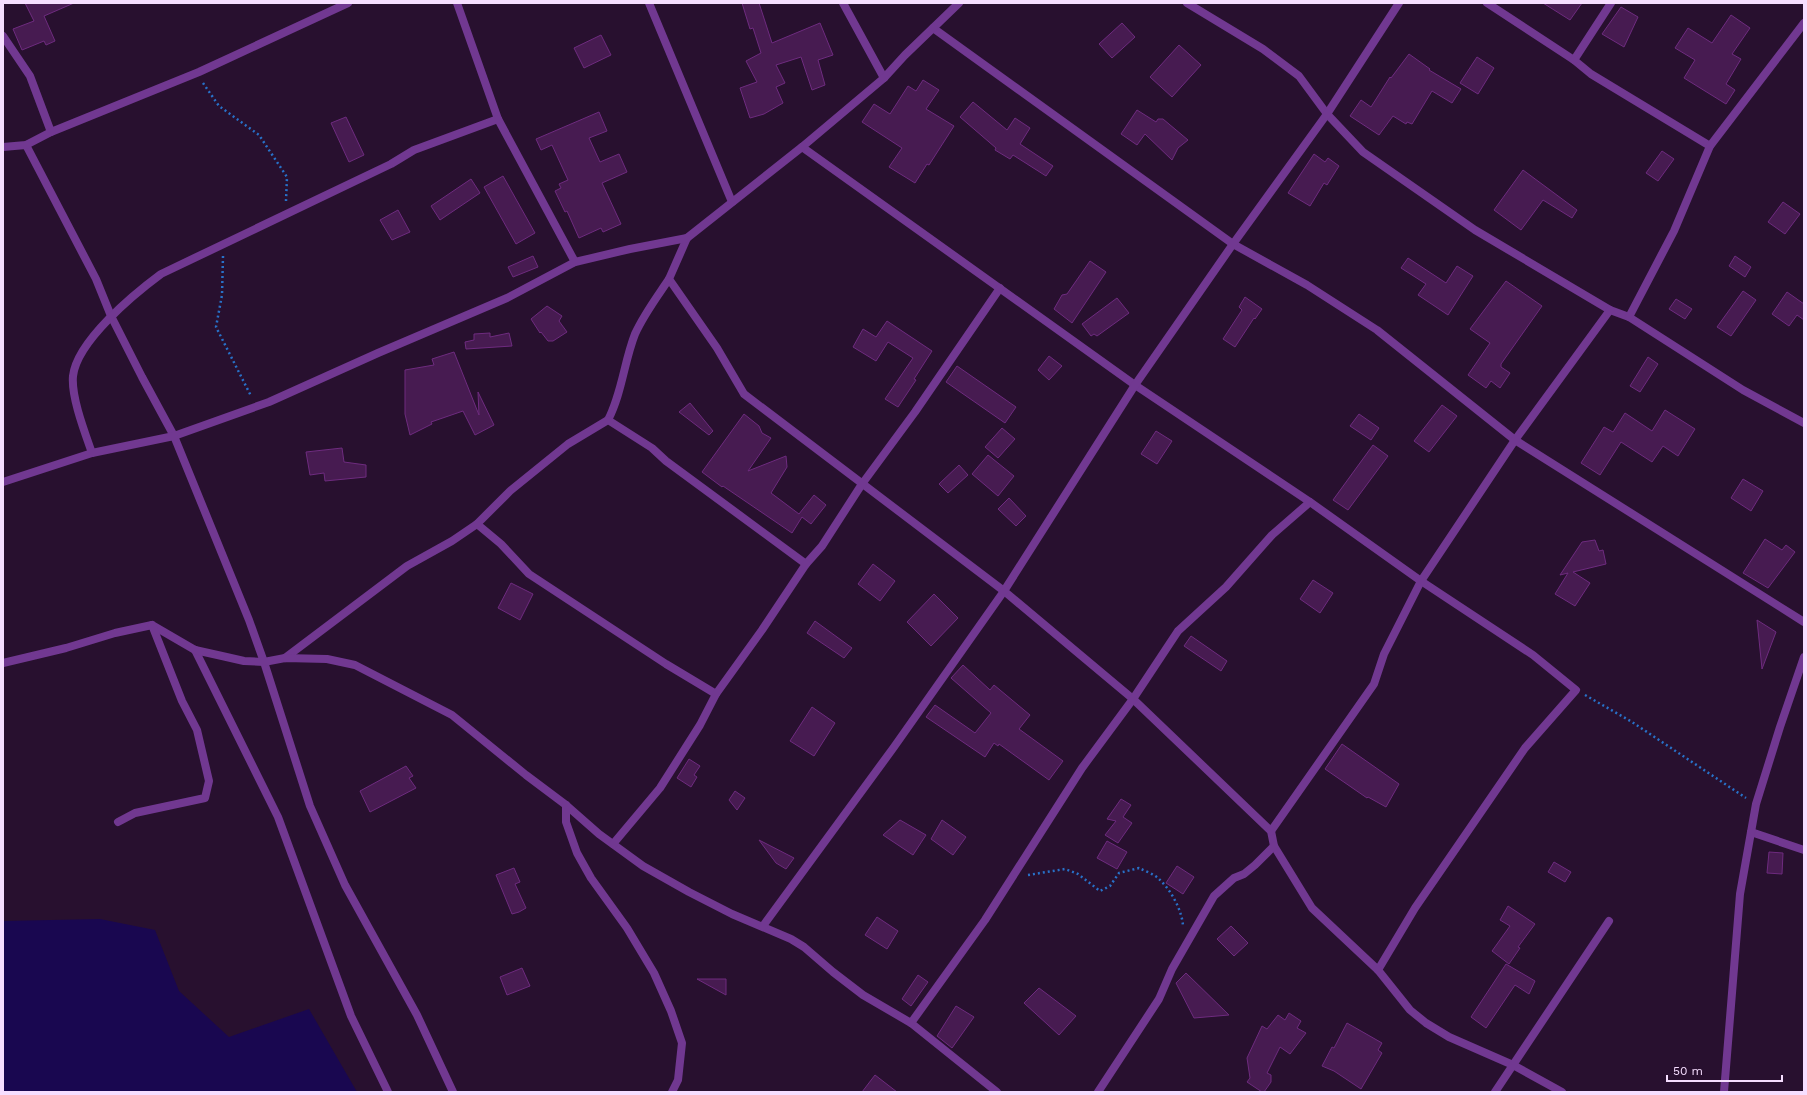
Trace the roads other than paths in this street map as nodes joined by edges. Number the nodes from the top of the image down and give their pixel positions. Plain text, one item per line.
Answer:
1 (348, 3) edge
2 (457, 3) edge
3 (649, 3) edge
4 (843, 3) edge
5 (959, 3) edge
6 (1187, 3) edge
7 (1399, 3) edge
8 (1487, 3) edge
9 (1610, 3) edge
10 (1804, 23) edge
11 (933, 28) junction
12 (3, 36) edge
13 (1574, 60) junction
14 (884, 78) junction
15 (1327, 114) junction
16 (498, 119) junction
17 (50, 132) junction
18 (26, 145) junction
19 (1710, 146) junction
20 (3, 147) edge
21 (802, 147) junction
22 (732, 202) junction
23 (687, 238) junction
24 (1233, 244) junction
25 (575, 262) junction
26 (669, 279) junction
27 (1000, 288) junction
28 (1610, 310) junction
29 (111, 316) junction
30 (1629, 317) junction
31 (1135, 385) junction
32 (608, 420) junction
33 (1804, 424) edge
34 (174, 436) junction
35 (1515, 440) junction
36 (92, 453) junction
37 (3, 482) edge
38 (862, 484) junction
39 (1310, 502) junction
40 (477, 524) junction
41 (806, 564) junction
42 (1421, 581) junction
43 (1004, 591) junction
44 (1804, 622) edge
45 (152, 625) junction
46 (195, 650) junction
47 (1804, 657) edge
48 (284, 658) junction
49 (264, 662) junction
50 (3, 663) edge
51 (716, 694) junction
52 (1133, 699) junction
53 (566, 805) junction
54 (118, 822) dead end
55 (1270, 831) junction
56 (1751, 832) junction
57 (613, 844) junction
58 (1274, 846) junction
59 (1804, 850) edge
60 (1609, 921) dead end
61 (763, 926) junction
62 (1378, 970) junction
63 (911, 1023) junction
64 (1513, 1065) junction
65 (388, 1092) edge
66 (453, 1092) edge
67 (672, 1092) edge
68 (997, 1092) edge
69 (1098, 1092) edge
70 (1495, 1092) edge
71 (1562, 1092) edge
72 (1724, 1092) edge

1 - 17 street
2 - 16 street
3 - 22 street
4 - 14 street
5 - 11 street
6 - 15 street
7 - 15 street
8 - 13 street
9 - 13 street
10 - 19 street
11 - 14 street
11 - 24 street
12 - 17 street
13 - 19 street
14 - 21 street
15 - 24 street
15 - 28 street
16 - 25 street
16 - 29 street
17 - 18 street
18 - 20 street
18 - 29 street
19 - 30 street
21 - 22 street
21 - 27 street
22 - 23 street
23 - 25 street
23 - 26 street
24 - 31 street
24 - 35 street
25 - 34 street
26 - 32 street
26 - 38 street
27 - 31 street
27 - 38 street
28 - 30 street
28 - 35 street
29 - 34 street
29 - 36 street
30 - 33 street
31 - 39 street
31 - 43 street
32 - 40 street
32 - 41 street
34 - 36 street
34 - 49 street
35 - 42 street
35 - 44 street
36 - 37 street
38 - 41 street
38 - 43 street
39 - 42 street
39 - 52 street
40 - 48 street
40 - 51 street
41 - 51 street
42 - 55 street
42 - 62 street
43 - 52 street
43 - 61 street
45 - 46 street
45 - 50 street
45 - 54 street
46 - 49 street
46 - 65 street
47 - 56 street
48 - 49 street
48 - 53 street
49 - 66 street
51 - 57 street
52 - 55 street
52 - 63 street
53 - 57 street
53 - 67 street
55 - 58 street
56 - 59 street
56 - 72 street
57 - 61 street
58 - 62 street
58 - 69 street
60 - 64 street
61 - 63 street
62 - 64 street
63 - 68 street
64 - 70 street
64 - 71 street

